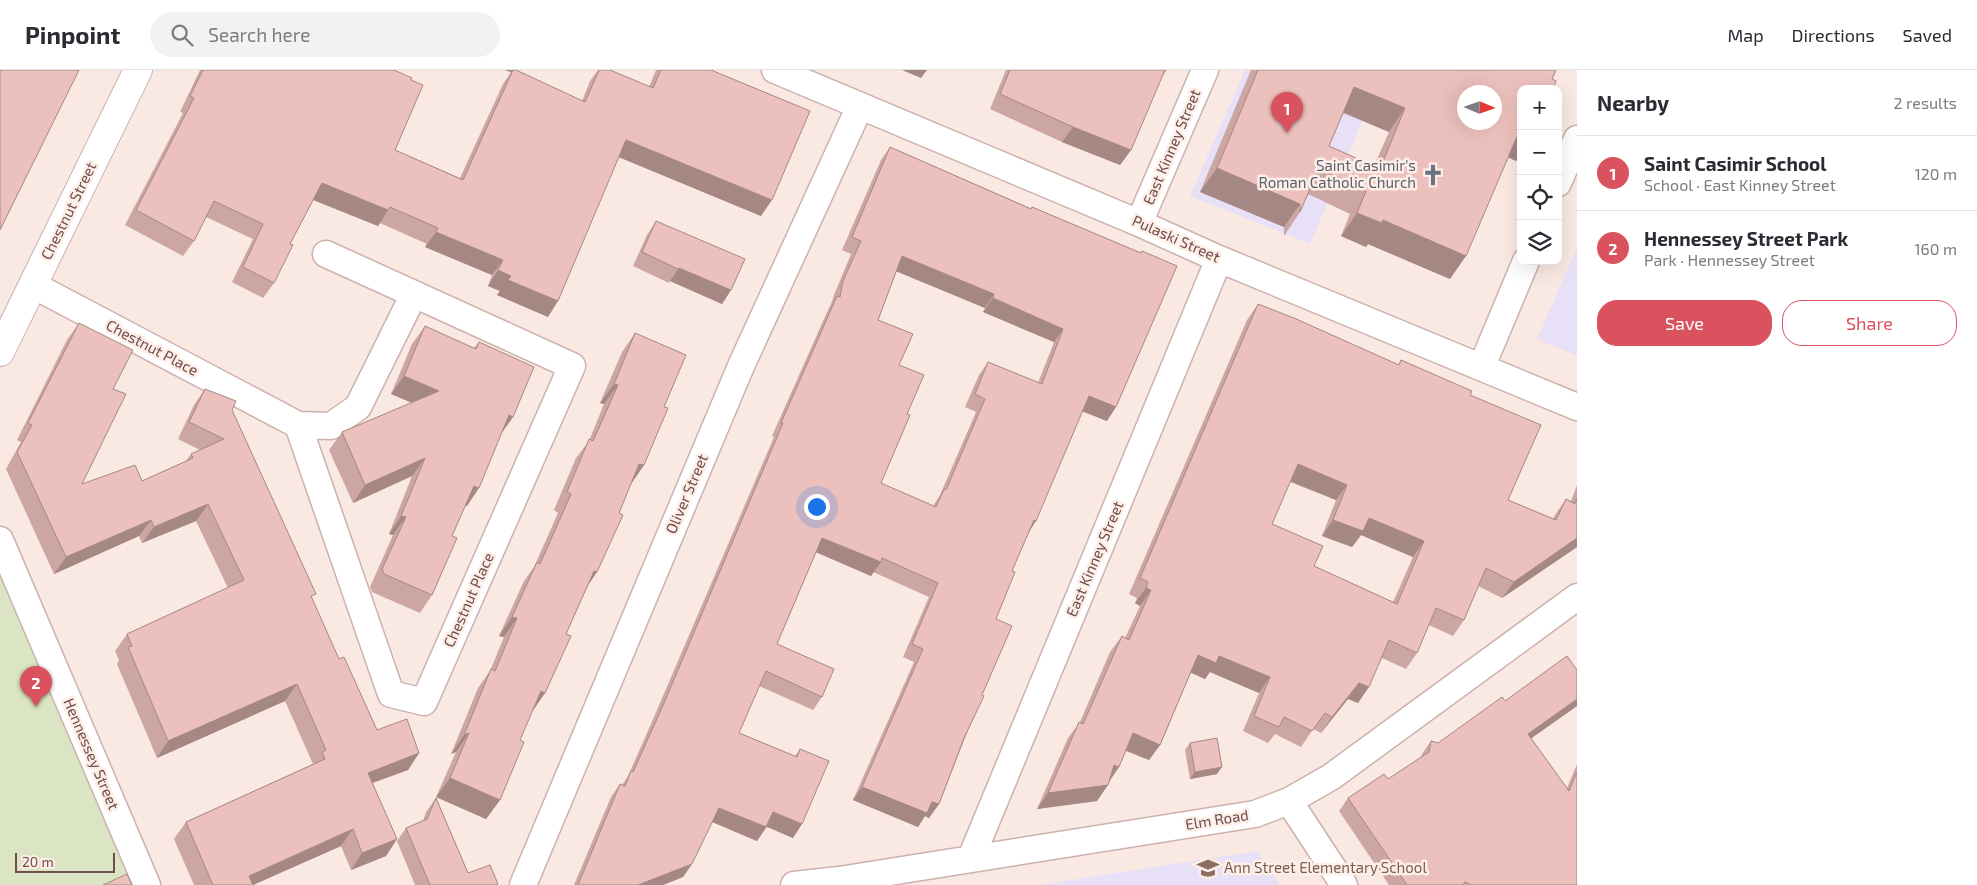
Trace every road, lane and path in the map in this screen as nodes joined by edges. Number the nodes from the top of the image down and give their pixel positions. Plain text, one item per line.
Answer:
1 (138, 70) edge
2 (1205, 70) edge
3 (791, 73) edge
4 (860, 106) junction
5 (1577, 138) edge
6 (1561, 175) edge
7 (1139, 223) junction
8 (326, 254) dead end
9 (1219, 259) junction
10 (1524, 265) edge
11 (33, 285) junction
12 (414, 294) junction
13 (0, 352) edge
14 (1482, 366) junction
15 (1577, 407) edge
16 (298, 425) junction
17 (0, 540) edge
18 (1577, 597) edge
19 (1289, 802) junction
20 (971, 858) junction
21 (841, 882) edge
22 (147, 885) edge
23 (522, 885) edge
24 (794, 885) edge
25 (1344, 885) edge

1 - 11 street, Chestnut Street
2 - 7 street, East Kinney Street
3 - 4 street, Pulaski Street
4 - 7 street, Pulaski Street
4 - 23 street, Oliver Street
5 - 6 street
7 - 9 street, Pulaski Street
8 - 12 street, Chestnut Place
9 - 14 street, Pulaski Street
9 - 20 street, East Kinney Street
10 - 14 street
11 - 13 street, Chestnut Street
11 - 16 street, Chestnut Place
12 - 16 street, Chestnut Place
12 - 16 street, Chestnut Place
14 - 15 street, Pulaski Street
17 - 22 street, Hennessey Street
18 - 19 street, Elm Road
19 - 20 street, Elm Road
19 - 25 street
20 - 21 street, Elm Road
21 - 24 street, Elm Road

